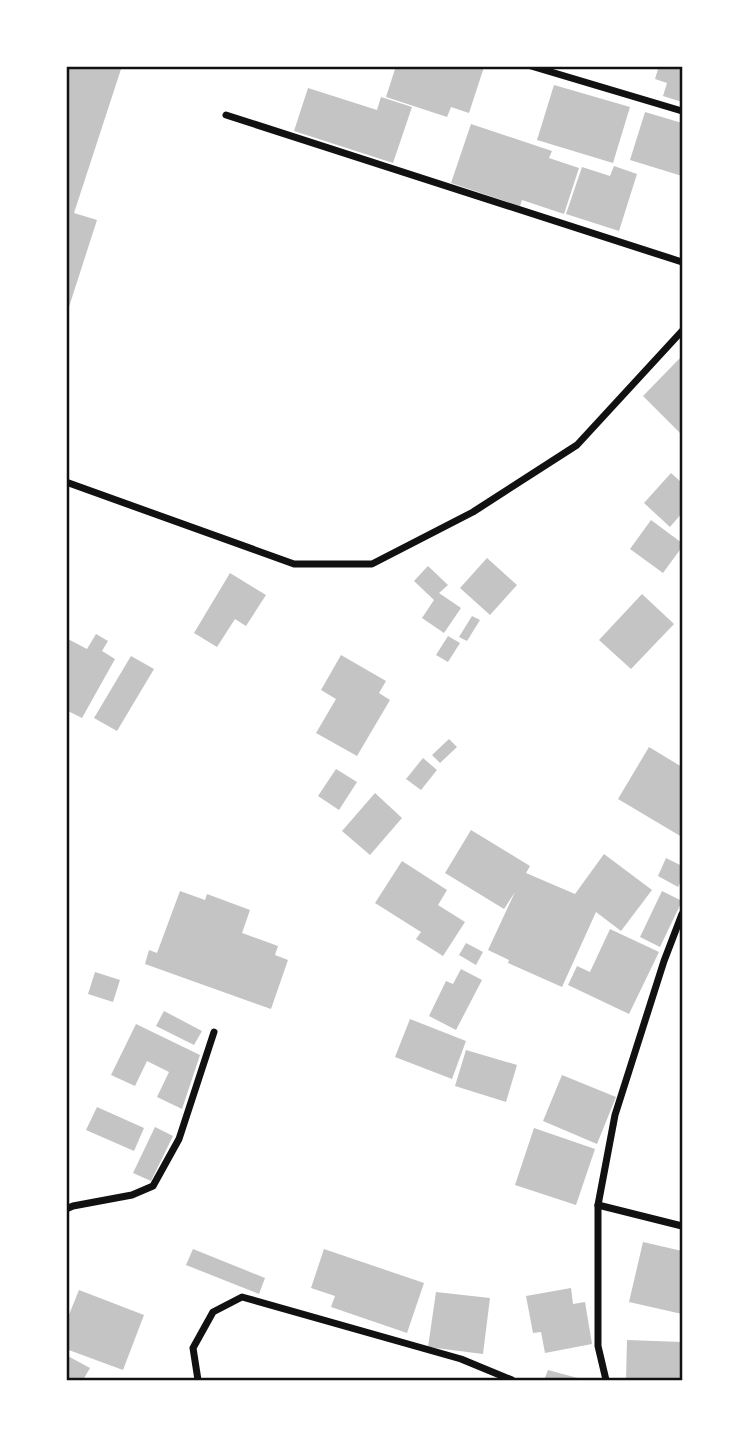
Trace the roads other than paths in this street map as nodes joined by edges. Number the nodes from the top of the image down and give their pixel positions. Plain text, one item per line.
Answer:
1 (531, 66) edge
2 (682, 111) edge
3 (226, 115) dead end
4 (682, 262) edge
5 (682, 331) edge
6 (66, 482) edge
7 (682, 914) edge
8 (214, 1032) dead end
9 (598, 1205) junction
10 (66, 1209) edge
11 (682, 1226) edge
12 (198, 1381) edge
13 (512, 1381) edge
14 (606, 1381) edge

1 - 2 street
3 - 4 street
5 - 6 street
7 - 9 street
8 - 10 street
9 - 11 street
9 - 14 street
12 - 13 street

